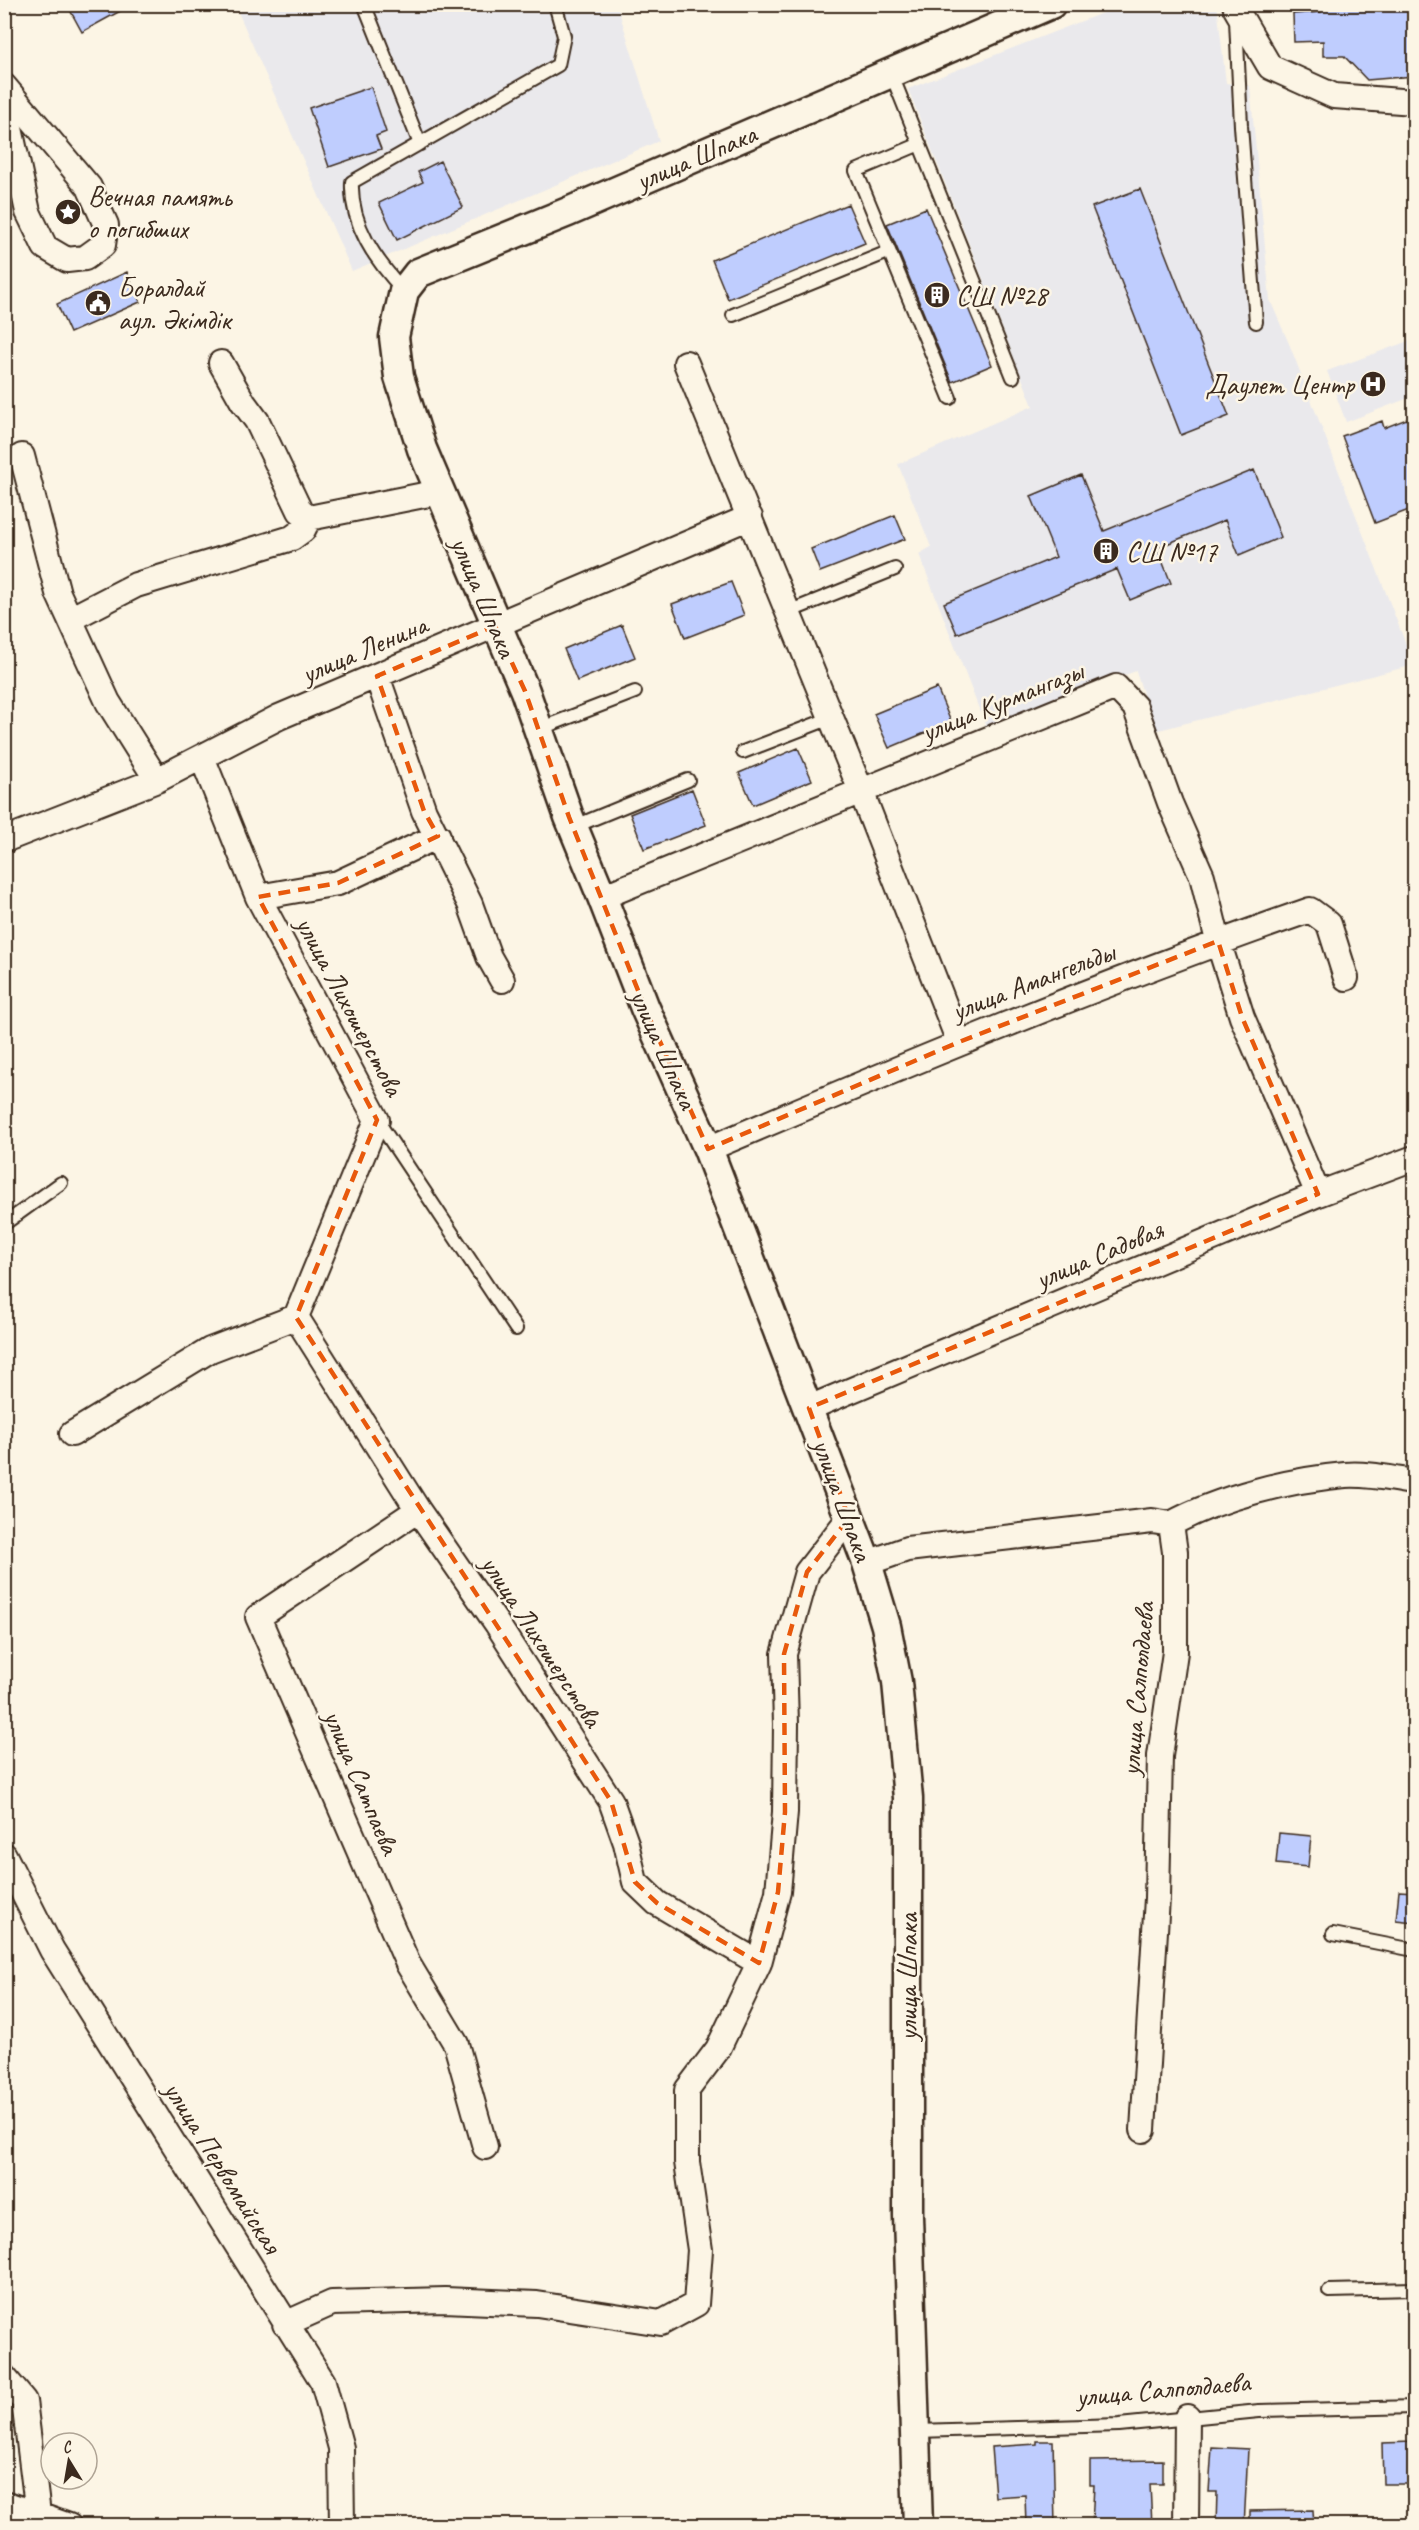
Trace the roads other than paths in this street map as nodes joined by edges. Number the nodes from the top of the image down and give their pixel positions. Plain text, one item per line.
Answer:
1 (364, 4) edge
2 (555, 4) edge
3 (1051, 4) edge
4 (1235, 7) edge
5 (890, 72) junction
6 (4, 86) edge
7 (4, 100) edge
8 (1414, 102) edge
9 (420, 144) junction
10 (920, 144) junction
11 (888, 252) junction
12 (404, 291) junction
13 (733, 315) dead end
14 (1256, 322) dead end
15 (221, 363) dead end
16 (686, 363) dead end
17 (1013, 376) dead end
18 (950, 398) dead end
19 (21, 456) dead end
20 (440, 492) junction
21 (309, 518) junction
22 (750, 518) junction
23 (895, 568) dead end
24 (788, 612) junction
25 (70, 619) junction
26 (495, 626) junction
27 (377, 676) junction
28 (635, 692) dead end
29 (831, 718) junction
30 (539, 729) junction
31 (743, 752) dead end
32 (202, 757) junction
33 (157, 780) junction
34 (688, 780) dead end
35 (861, 791) junction
36 (573, 827) junction
37 (438, 836) junction
38 (4, 840) edge
39 (258, 897) junction
40 (602, 897) junction
41 (1218, 942) junction
42 (1346, 978) dead end
43 (502, 980) dead end
44 (959, 1042) junction
45 (376, 1120) junction
46 (708, 1149) junction
47 (1414, 1158) edge
48 (61, 1183) dead end
49 (1318, 1194) junction
50 (4, 1224) edge
51 (297, 1317) junction
52 (516, 1329) dead end
53 (809, 1408) junction
54 (72, 1434) dead end
55 (1414, 1482) edge
56 (418, 1510) junction
57 (849, 1518) junction
58 (1171, 1524) junction
59 (867, 1563) junction
60 (4, 1855) edge
61 (1333, 1934) dead end
62 (1414, 1950) edge
63 (759, 1963) junction
64 (1143, 2130) dead end
65 (485, 2147) dead end
66 (1414, 2289) edge
67 (1329, 2291) dead end
68 (285, 2324) junction
69 (4, 2377) edge
70 (1414, 2407) edge
71 (1187, 2417) junction
72 (917, 2432) junction
73 (4, 2503) edge
74 (38, 2514) junction
75 (69, 2526) edge
76 (342, 2526) edge
77 (918, 2526) edge
78 (1186, 2526) edge

1 - 9 lane
2 - 9 lane
3 - 5 street, улица Шпака
4 - 8 street
4 - 14 lane
5 - 10 lane
5 - 12 street, улица Шпака
6 - 7 street
9 - 12 lane
10 - 11 lane
10 - 17 lane
11 - 13 lane
11 - 18 lane
12 - 20 street, улица Шпака
15 - 21 street
16 - 22 street
19 - 25 street
20 - 21 street
20 - 26 street, улица Шпака
21 - 25 street
22 - 24 street
22 - 26 street, улица Ленина
23 - 24 lane
24 - 29 street
25 - 33 street
26 - 27 street, улица Ленина
26 - 30 street, улица Шпака
27 - 32 street, улица Ленина
27 - 37 street
28 - 30 lane
29 - 31 lane
29 - 35 street
30 - 36 street, улица Шпака
32 - 33 street, улица Ленина
32 - 39 street, улица Лихошерстова
33 - 38 street, улица Ленина
34 - 36 lane
35 - 40 street, улица Курмангазы
35 - 41 street, улица Курмангазы
35 - 44 street
36 - 40 street, улица Шпака
37 - 39 street
37 - 43 street
39 - 45 street, улица Лихошерстова
40 - 46 street, улица Шпака
41 - 42 street, улица Амангельды
41 - 44 street, улица Амангельды
41 - 49 street, улица Курмангазы
44 - 46 street, улица Амангельды
45 - 51 street, улица Лихошерстова
45 - 52 lane
46 - 53 street, улица Шпака
47 - 49 street, улица Садовая
48 - 50 lane
49 - 53 street, улица Садовая
51 - 54 street
51 - 56 street, улица Лихошерстова
53 - 57 street, улица Шпака
55 - 58 street
56 - 63 street, улица Лихошерстова
56 - 65 street, улица Сатпаева
57 - 59 street, улица Шпака
57 - 63 street
58 - 59 street
58 - 64 street, улица Салполдаева
59 - 72 street, улица Шпака
60 - 68 street, улица Первомайская
61 - 62 lane
63 - 68 street
66 - 67 lane
68 - 76 street, улица Первомайская
69 - 74 street
70 - 71 lane, улица Салполдаева
71 - 72 lane, улица Салполдаева
71 - 78 street
72 - 77 street, улица Шпака
73 - 74 street
74 - 75 street

